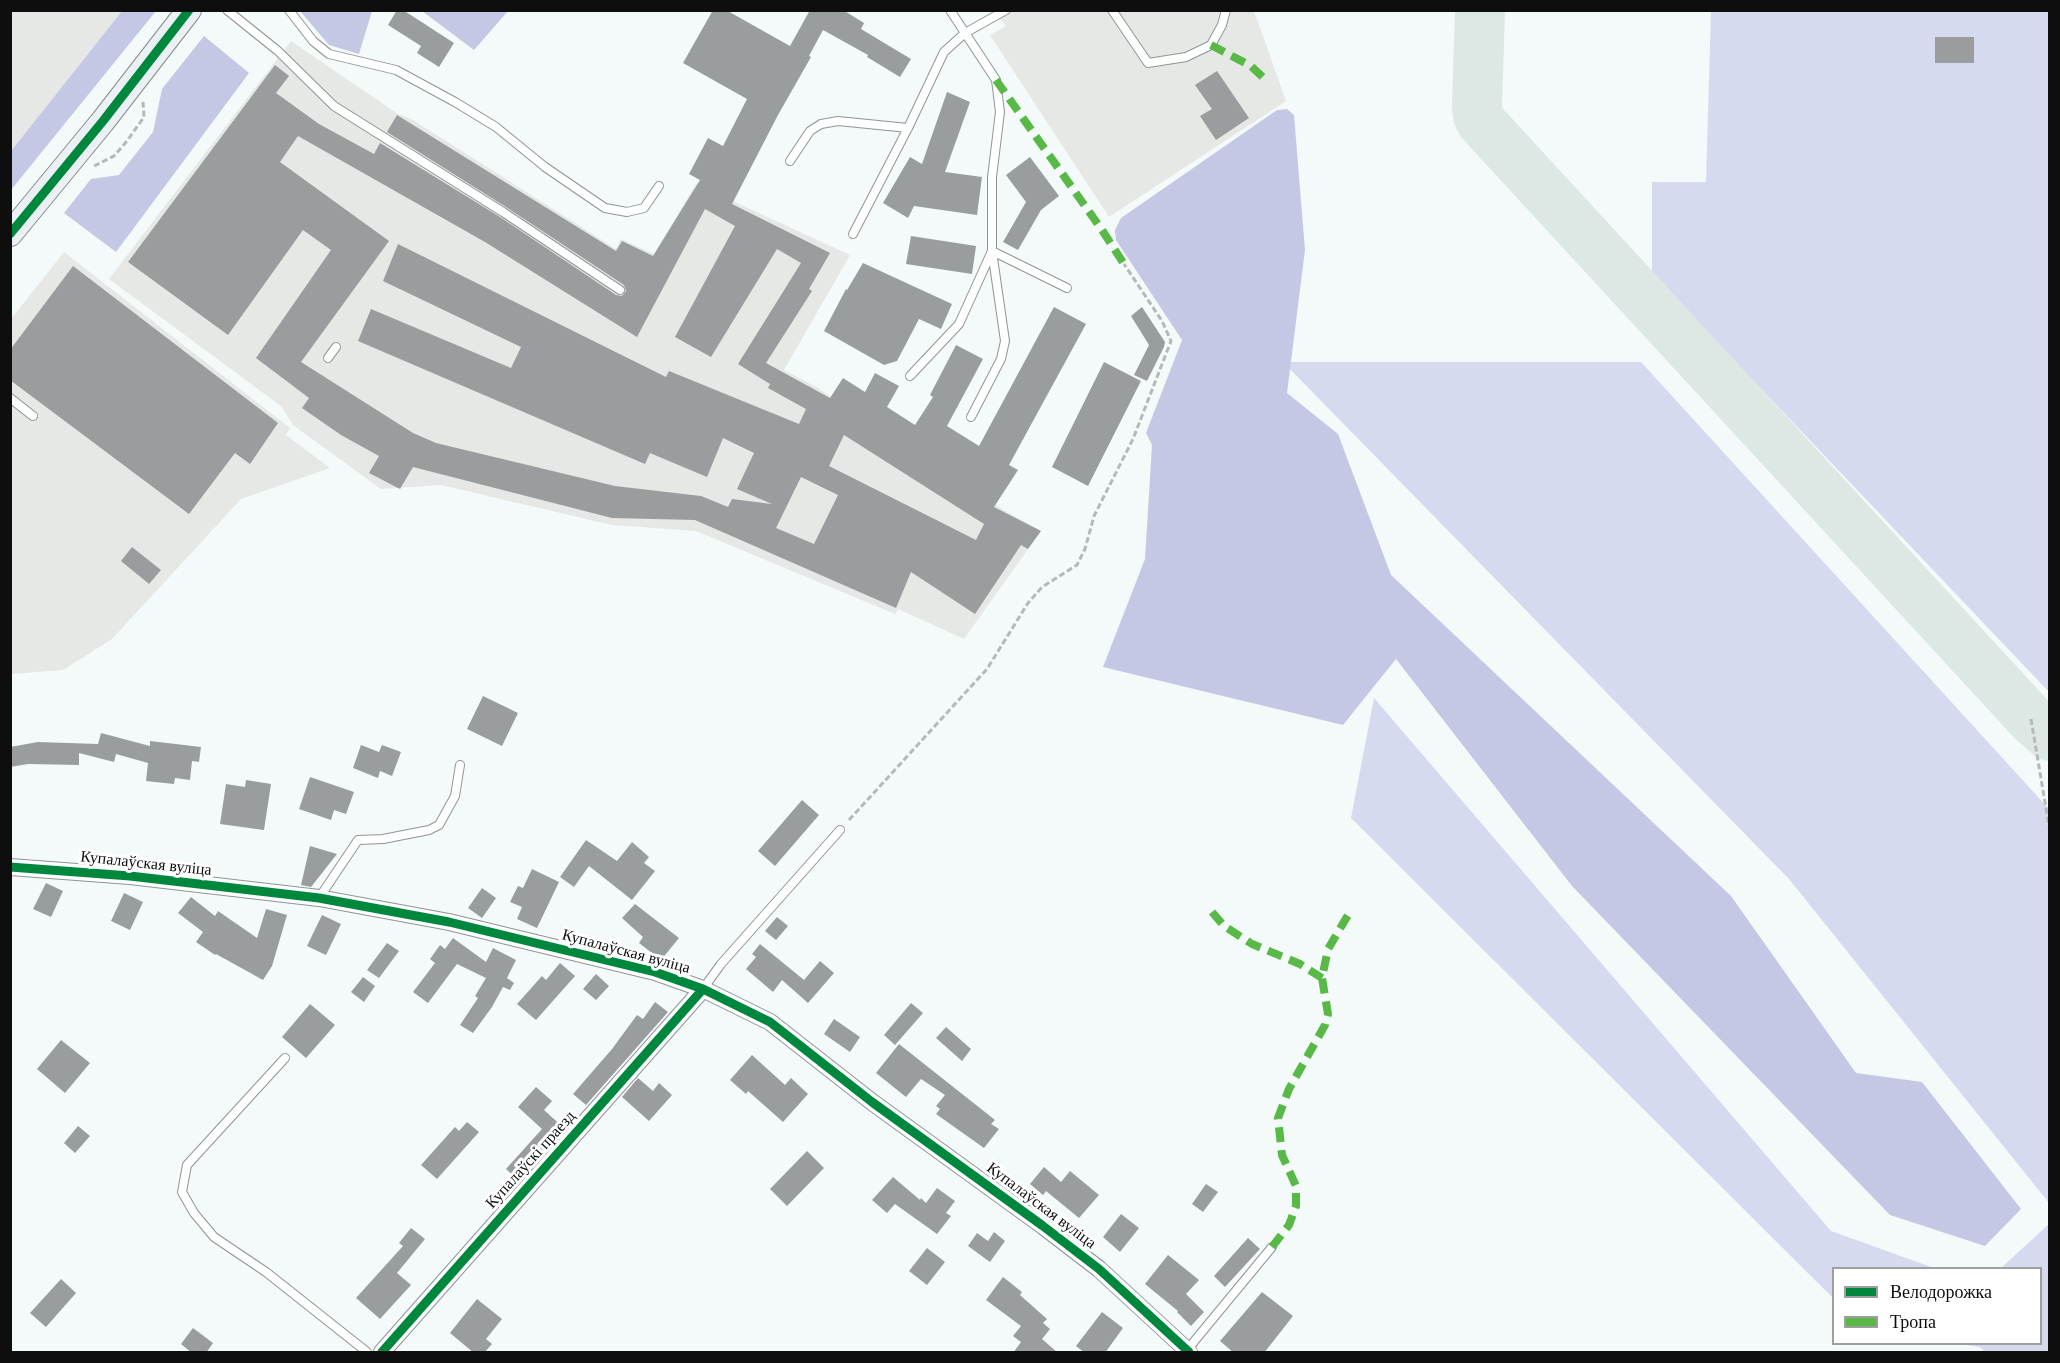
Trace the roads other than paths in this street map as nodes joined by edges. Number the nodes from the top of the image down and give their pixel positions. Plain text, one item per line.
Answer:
1 (189, 10) edge
2 (227, 10) edge
3 (289, 10) edge
4 (950, 10) edge
5 (1006, 10) edge
6 (1112, 10) edge
7 (1226, 10) edge
8 (965, 33) junction
9 (908, 128) junction
10 (790, 160) dead end
11 (658, 186) dead end
12 (10, 234) edge
13 (853, 234) dead end
14 (992, 251) junction
15 (1067, 288) dead end
16 (620, 290) dead end
17 (336, 347) dead end
18 (328, 358) dead end
19 (910, 376) dead end
20 (10, 398) edge
21 (33, 416) dead end
22 (970, 417) dead end
23 (460, 765) dead end
24 (840, 830) road end
25 (10, 867) edge
26 (319, 898) junction
27 (703, 989) junction
28 (285, 1058) dead end
29 (1272, 1247) dead end
30 (1188, 1351) edge
31 (367, 1353) edge
32 (382, 1353) edge

1 - 12 street
2 - 16 lane
3 - 11 lane
4 - 8 lane
5 - 8 lane
6 - 7 lane
8 - 9 lane
8 - 14 lane
9 - 10 lane
9 - 13 lane
14 - 15 lane
14 - 19 lane
14 - 22 lane
17 - 18 lane
20 - 21 lane
23 - 26 lane
24 - 27 lane
25 - 26 street, Купалаўская вуліца
26 - 27 street, Купалаўская вуліца
27 - 30 street, Купалаўская вуліца
27 - 32 street, Купалаўскі праезд
28 - 31 lane
29 - 30 lane

